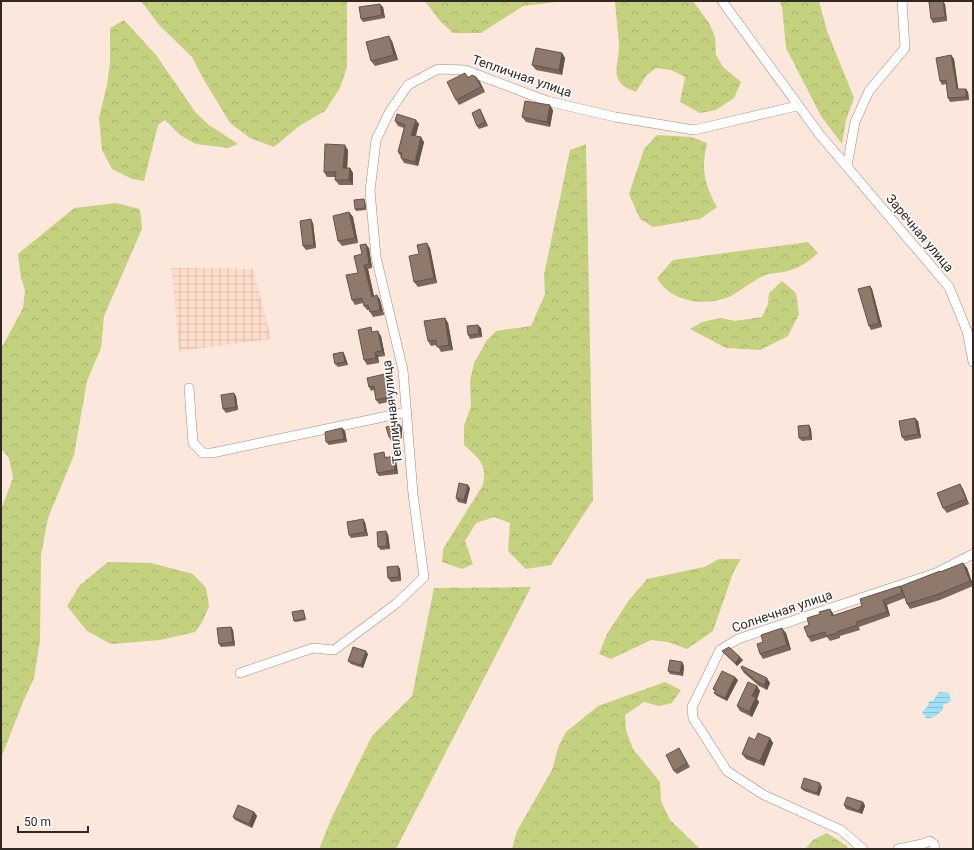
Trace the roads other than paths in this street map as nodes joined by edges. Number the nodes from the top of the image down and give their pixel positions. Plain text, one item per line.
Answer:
1 (722, 1) edge
2 (902, 1) edge
3 (797, 106) junction
4 (847, 166) junction
5 (973, 362) edge
6 (189, 388) dead end
7 (407, 412) junction
8 (973, 554) edge
9 (240, 673) dead end
10 (863, 849) edge
11 (898, 849) edge
12 (935, 849) edge

1 - 3 street, Заречная улица
2 - 4 street
3 - 4 street, Заречная улица
3 - 7 street, Тепличная улица
4 - 5 street, Заречная улица
6 - 7 street
7 - 9 street, Тепличная улица
8 - 10 street, Солнечная улица
11 - 12 street

